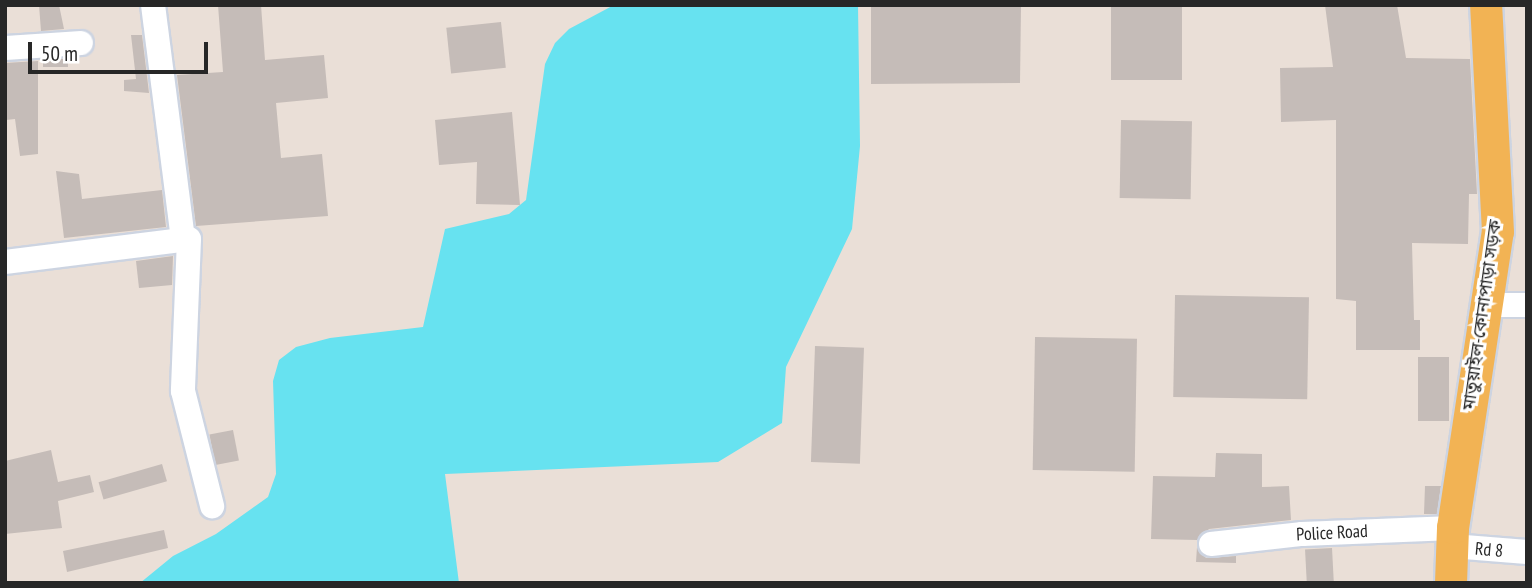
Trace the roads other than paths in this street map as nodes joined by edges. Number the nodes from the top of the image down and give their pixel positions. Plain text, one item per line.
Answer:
1 (153, 5) edge
2 (1486, 5) edge
3 (81, 43) dead end
4 (5, 48) edge
5 (183, 240) junction
6 (5, 262) edge
7 (1484, 304) junction
8 (1527, 305) edge
9 (212, 506) dead end
10 (1452, 537) junction
11 (1211, 544) dead end
12 (1527, 552) edge
13 (1451, 583) edge

1 - 5 street
2 - 7 main road, মাতুয়াইল-কোনাপাড়া সড়ক
3 - 4 street
5 - 6 street
5 - 9 street
7 - 8 street
7 - 10 main road, মাতুয়াইল-কোনাপাড়া সড়ক
10 - 11 street, Police Road
10 - 12 street, Rd 8
10 - 13 main road, মাতুয়াইল-কোনাপাড়া সড়ক

